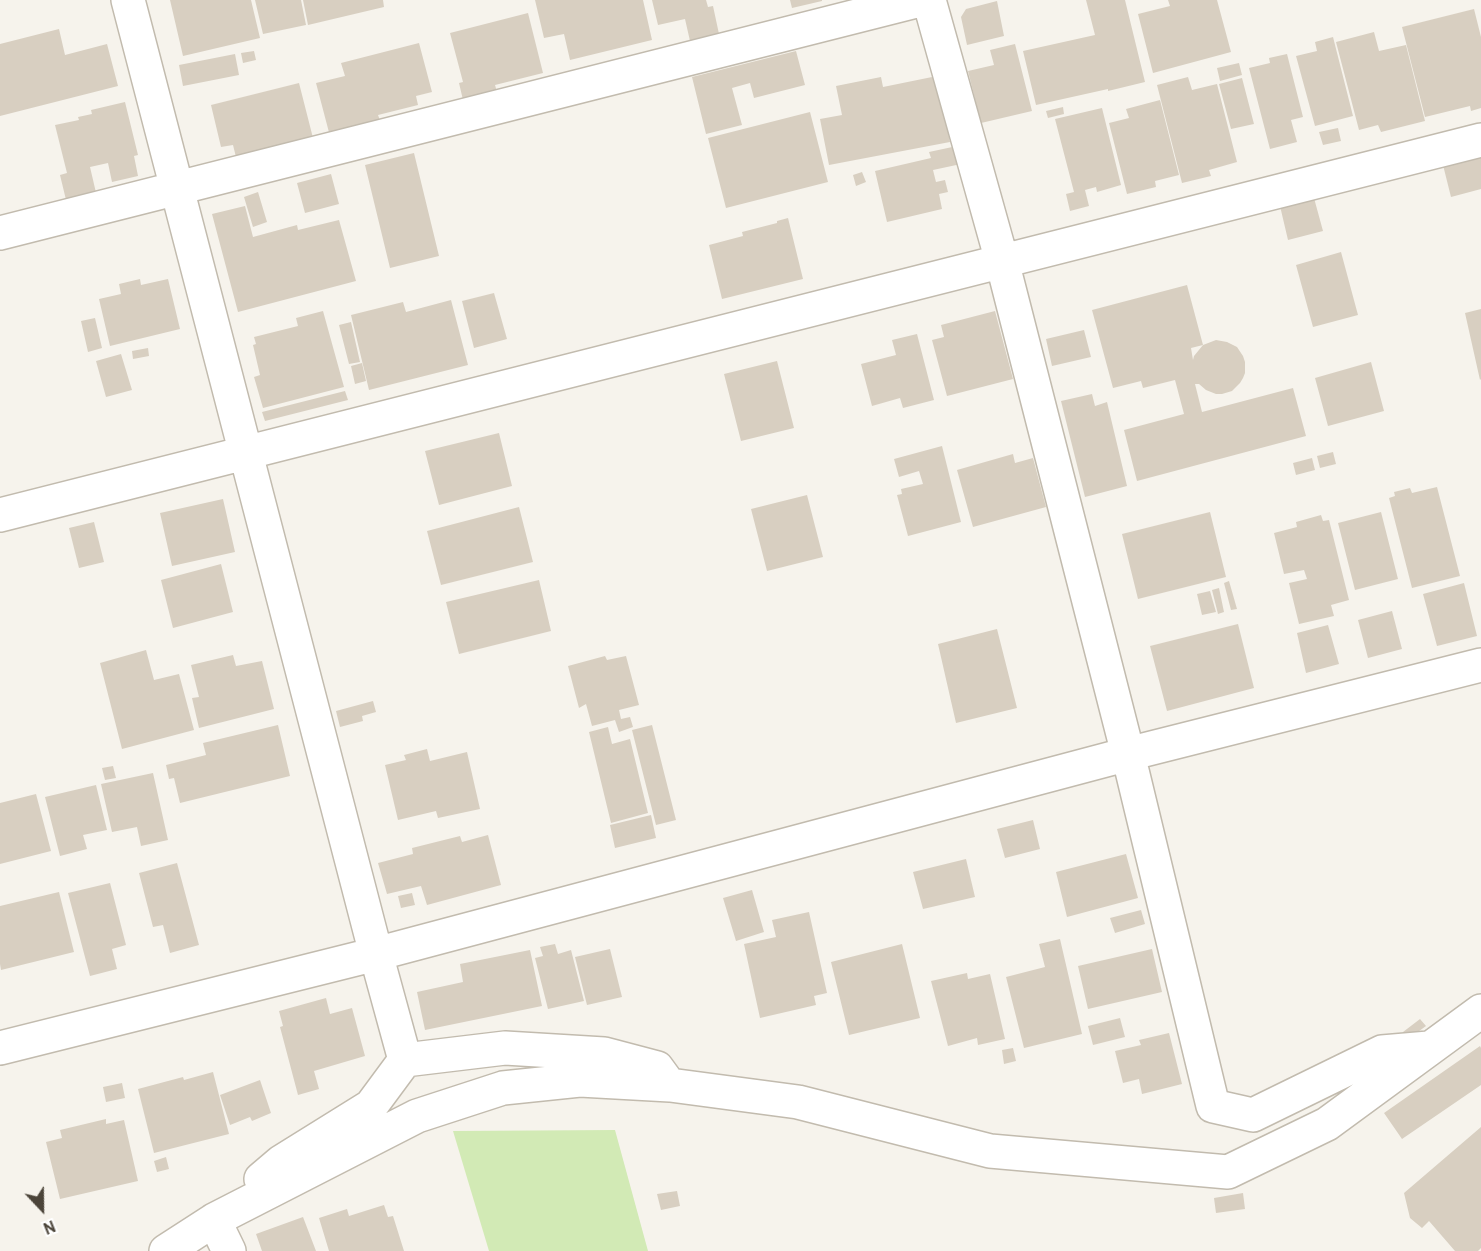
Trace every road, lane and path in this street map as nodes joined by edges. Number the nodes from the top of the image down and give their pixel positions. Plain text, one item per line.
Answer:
1 (128, 0) edge
2 (920, 0) edge
3 (929, 0) edge
4 (1481, 140) edge
5 (177, 188) junction
6 (0, 233) edge
7 (1002, 261) junction
8 (246, 453) junction
9 (0, 515) edge
10 (1481, 665) edge
11 (1128, 754) junction
12 (376, 954) junction
13 (1481, 1011) edge
14 (1431, 1047) junction
15 (0, 1048) edge
16 (405, 1060) junction
17 (670, 1085) junction
18 (214, 1220) junction
19 (166, 1251) edge
20 (229, 1251) edge

1 - 5 street
2 - 5 street
3 - 7 street
4 - 7 street
5 - 6 street
5 - 8 street
7 - 8 street
7 - 11 street
8 - 9 street
8 - 12 street
10 - 11 street
11 - 12 street
11 - 14 street
12 - 15 street
12 - 16 street
13 - 14 street
14 - 17 street
16 - 17 street
16 - 18 street
17 - 18 street
18 - 19 street
18 - 20 street

